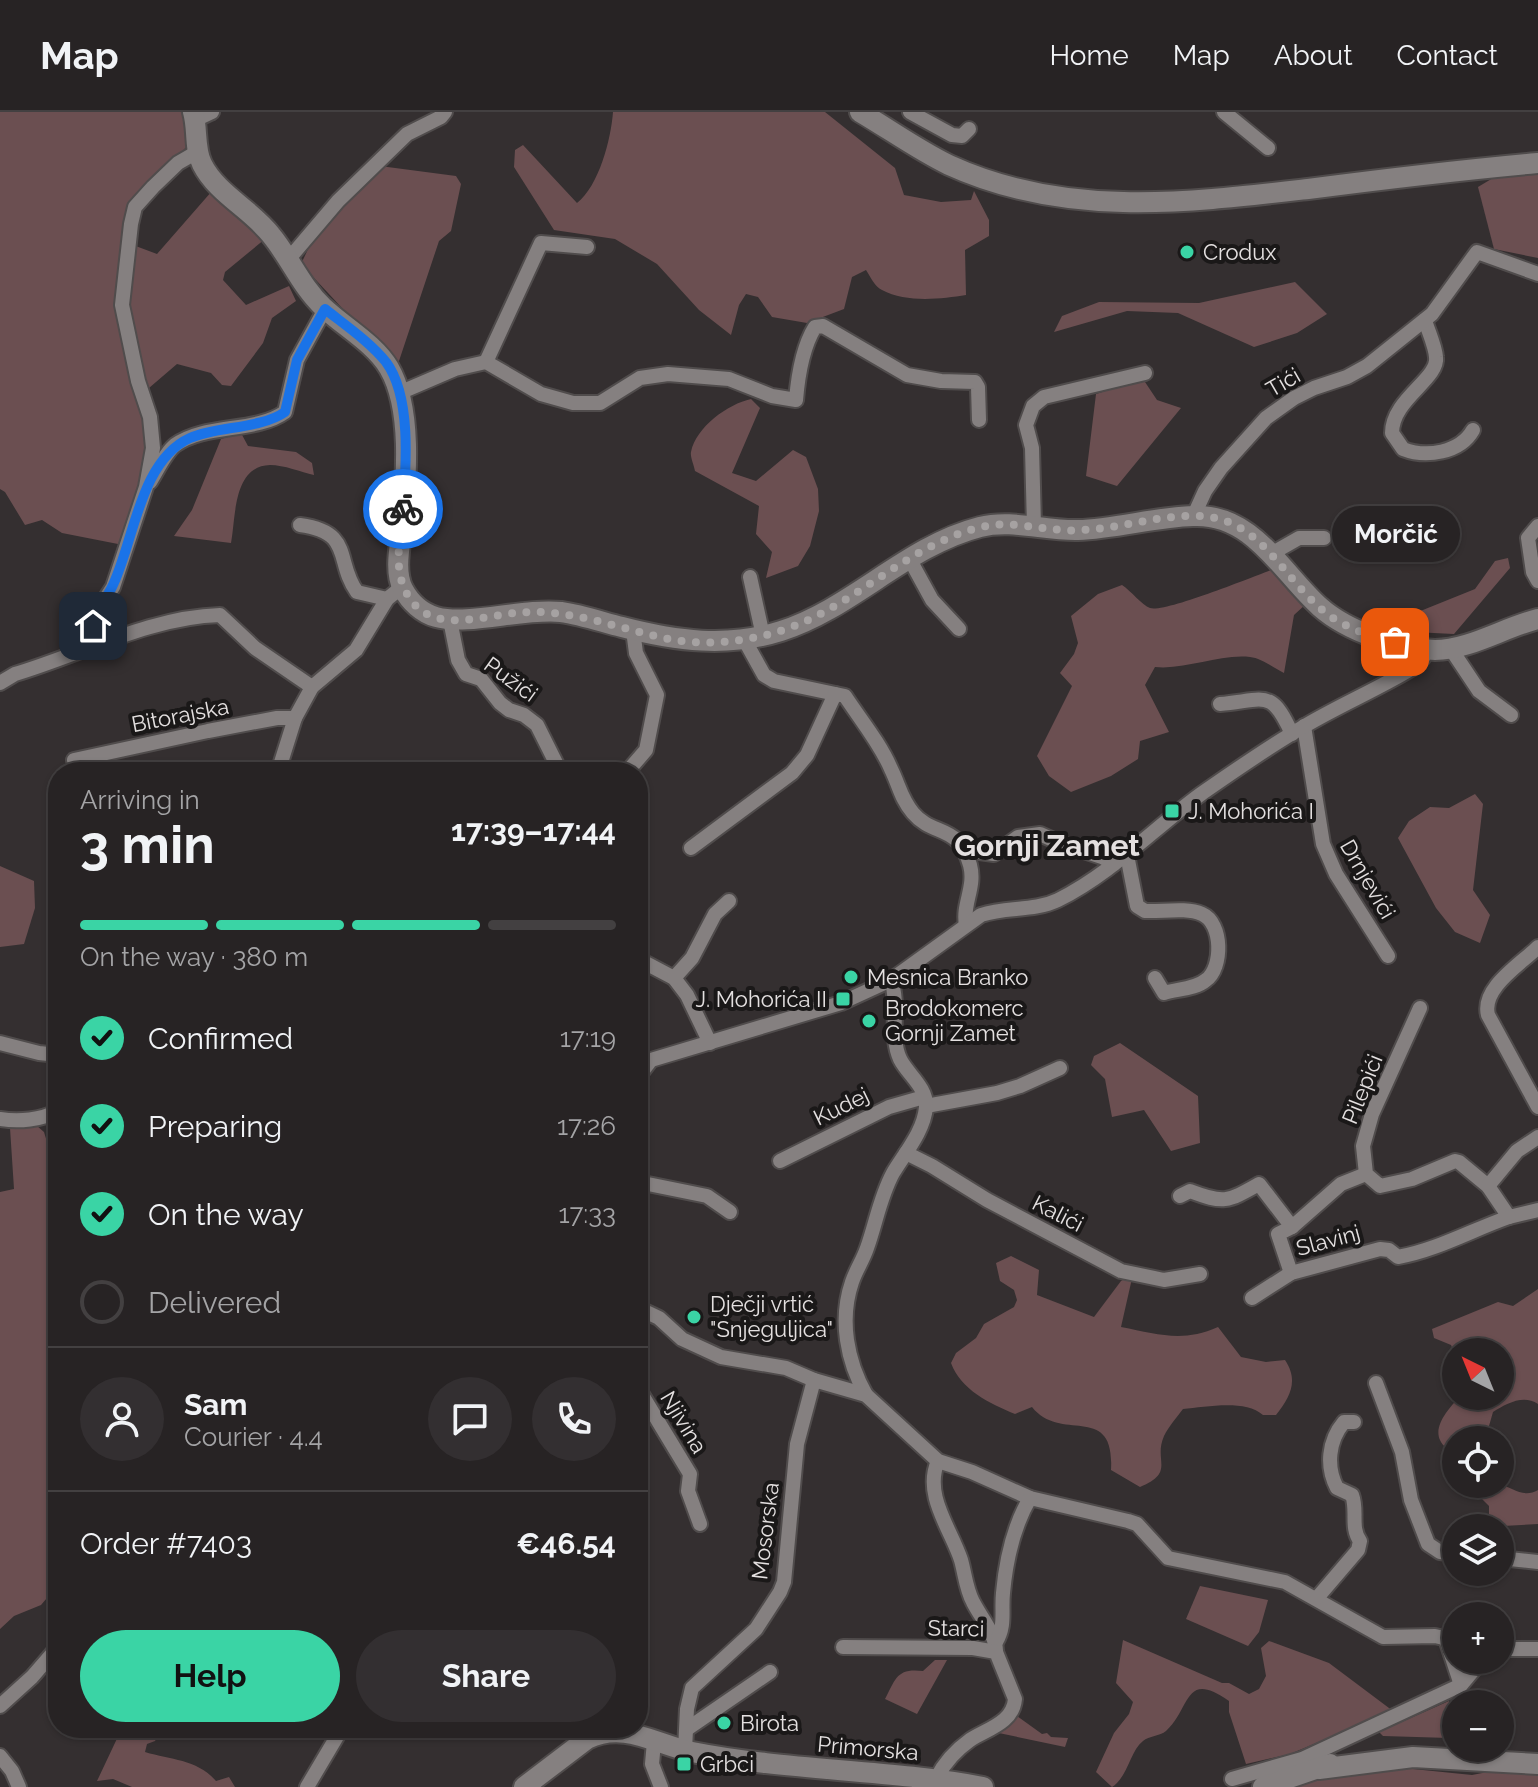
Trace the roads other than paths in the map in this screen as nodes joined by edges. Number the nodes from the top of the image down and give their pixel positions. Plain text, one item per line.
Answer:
1 (445, 112) edge
2 (860, 112) edge
3 (910, 112) edge
4 (1224, 112) edge
5 (200, 115) edge
6 (969, 129) dead end
7 (1268, 148) dead end
8 (197, 152) junction
9 (1538, 163) edge
10 (587, 247) dead end
11 (287, 261) junction
12 (1538, 274) edge
13 (325, 309) junction
14 (1425, 320) junction
15 (486, 362) junction
16 (1145, 373) dead end
17 (399, 393) junction
18 (979, 420) dead end
19 (1473, 430) dead end
20 (146, 487) junction
21 (1194, 515) junction
22 (300, 525) dead end
23 (1034, 526) junction
24 (1538, 526) edge
25 (1324, 538) dead end
26 (1271, 554) junction
27 (909, 558) junction
28 (750, 577) dead end
29 (1538, 581) edge
30 (394, 593) junction
31 (1538, 619) edge
32 (450, 620) junction
33 (959, 629) dead end
34 (633, 630) junction
35 (753, 638) junction
36 (102, 645) junction
37 (1427, 649) junction
38 (1451, 649) junction
39 (0, 683) edge
40 (312, 687) junction
41 (835, 694) junction
42 (1220, 704) dead end
43 (1511, 715) dead end
44 (295, 718) junction
45 (1298, 730) junction
46 (74, 760) dead end
47 (281, 762) edge
48 (556, 762) edge
49 (636, 762) edge
50 (691, 848) dead end
51 (965, 850) junction
52 (1127, 855) junction
53 (1114, 864) junction
54 (729, 901) dead end
55 (966, 925) junction
56 (1538, 947) edge
57 (1388, 956) dead end
58 (648, 964) edge
59 (674, 978) junction
60 (1155, 978) dead end
61 (891, 980) junction
62 (1420, 1008) dead end
63 (0, 1043) edge
64 (710, 1043) junction
65 (48, 1054) edge
66 (648, 1064) edge
67 (1060, 1068) dead end
68 (925, 1101) junction
69 (1538, 1107) edge
70 (48, 1115) edge
71 (0, 1119) edge
72 (1538, 1137) edge
73 (906, 1153) junction
74 (780, 1161) dead end
75 (1366, 1174) junction
76 (648, 1184) edge
77 (1488, 1186) junction
78 (1180, 1196) dead end
79 (1538, 1210) edge
80 (730, 1212) dead end
81 (1509, 1217) junction
82 (1292, 1227) junction
83 (1291, 1273) junction
84 (1200, 1274) dead end
85 (1252, 1298) dead end
86 (648, 1313) edge
87 (814, 1380) junction
88 (1376, 1383) dead end
89 (866, 1395) junction
90 (648, 1405) edge
91 (1354, 1422) dead end
92 (938, 1461) junction
93 (1030, 1498) junction
94 (700, 1524) dead end
95 (1442, 1552) edge
96 (1514, 1559) edge
97 (1538, 1562) edge
98 (1317, 1598) junction
99 (1442, 1638) edge
100 (843, 1647) dead end
101 (996, 1647) junction
102 (1514, 1649) edge
103 (1538, 1649) edge
104 (48, 1659) edge
105 (770, 1672) dead end
106 (1459, 1674) edge
107 (1470, 1674) edge
108 (1461, 1685) junction
109 (0, 1706) edge
110 (687, 1729) junction
111 (336, 1738) edge
112 (587, 1738) edge
113 (645, 1738) edge
114 (654, 1742) junction
115 (1442, 1746) edge
116 (685, 1750) junction
117 (1514, 1751) edge
118 (1538, 1754) edge
119 (0, 1756) edge
120 (1538, 1764) edge
121 (1319, 1769) junction
122 (936, 1779) junction
123 (1232, 1779) dead end
124 (904, 1781) edge
125 (19, 1787) edge
126 (307, 1787) edge
127 (524, 1787) edge
128 (661, 1787) edge
129 (983, 1787) edge
130 (1263, 1787) edge

1 - 11 street
2 - 9 street
3 - 6 street
4 - 7 street
5 - 8 street
8 - 11 street
8 - 20 street
10 - 15 street
11 - 13 street
12 - 14 street, Tići
13 - 17 street
13 - 20 street
14 - 19 street
14 - 21 street, Tići
15 - 17 street
15 - 18 street
16 - 23 street
17 - 30 street
20 - 36 street
21 - 23 street
21 - 26 street
22 - 30 street
23 - 27 street
24 - 29 street
25 - 26 street
26 - 37 street
27 - 33 street
27 - 35 street
28 - 35 street
30 - 32 street
30 - 40 street
31 - 38 street
32 - 34 street
32 - 48 street, Pužići
34 - 35 street
34 - 49 street
35 - 41 street
36 - 39 street
36 - 40 street
37 - 38 street
37 - 45 street
38 - 43 street
40 - 44 street
41 - 50 street
41 - 51 street
42 - 45 street
44 - 46 street, Bitorajska
44 - 47 street
45 - 52 street
45 - 57 street, Drnjevići
51 - 53 street
51 - 55 street
52 - 53 street
52 - 60 street
53 - 55 street
54 - 59 street
55 - 61 street
56 - 69 street
58 - 59 street
59 - 64 street
61 - 64 street
61 - 68 street
62 - 75 street, Pilepići
63 - 65 street
64 - 66 street
67 - 68 street, Kudej
68 - 73 street
68 - 74 street, Kudej
70 - 71 street
72 - 77 street
73 - 84 street, Kalići
73 - 89 street
75 - 77 street
75 - 82 street
76 - 80 street
77 - 81 street
78 - 82 street
79 - 81 street
81 - 83 street, Slavinj
82 - 83 street
83 - 85 street, Slavinj
86 - 87 street
87 - 89 street
87 - 110 street, Mosorska
88 - 95 street
89 - 92 street
90 - 94 street, Njivina
91 - 98 street
92 - 93 street
92 - 101 street
93 - 98 street
93 - 101 street, Starci
96 - 97 street
98 - 99 street
100 - 101 street, Starci
101 - 122 street, Starci
102 - 103 street
104 - 109 street
105 - 110 street
106 - 108 street
107 - 108 street
108 - 123 street
110 - 116 street, Mosorska
111 - 126 street
112 - 127 street, Primorska
113 - 114 street, Primorska
114 - 116 street, Primorska
114 - 128 street
115 - 121 street
116 - 124 street, Primorska
117 - 118 street
119 - 125 street
120 - 121 street
121 - 130 street
122 - 124 street, Primorska
122 - 129 street, Primorska

